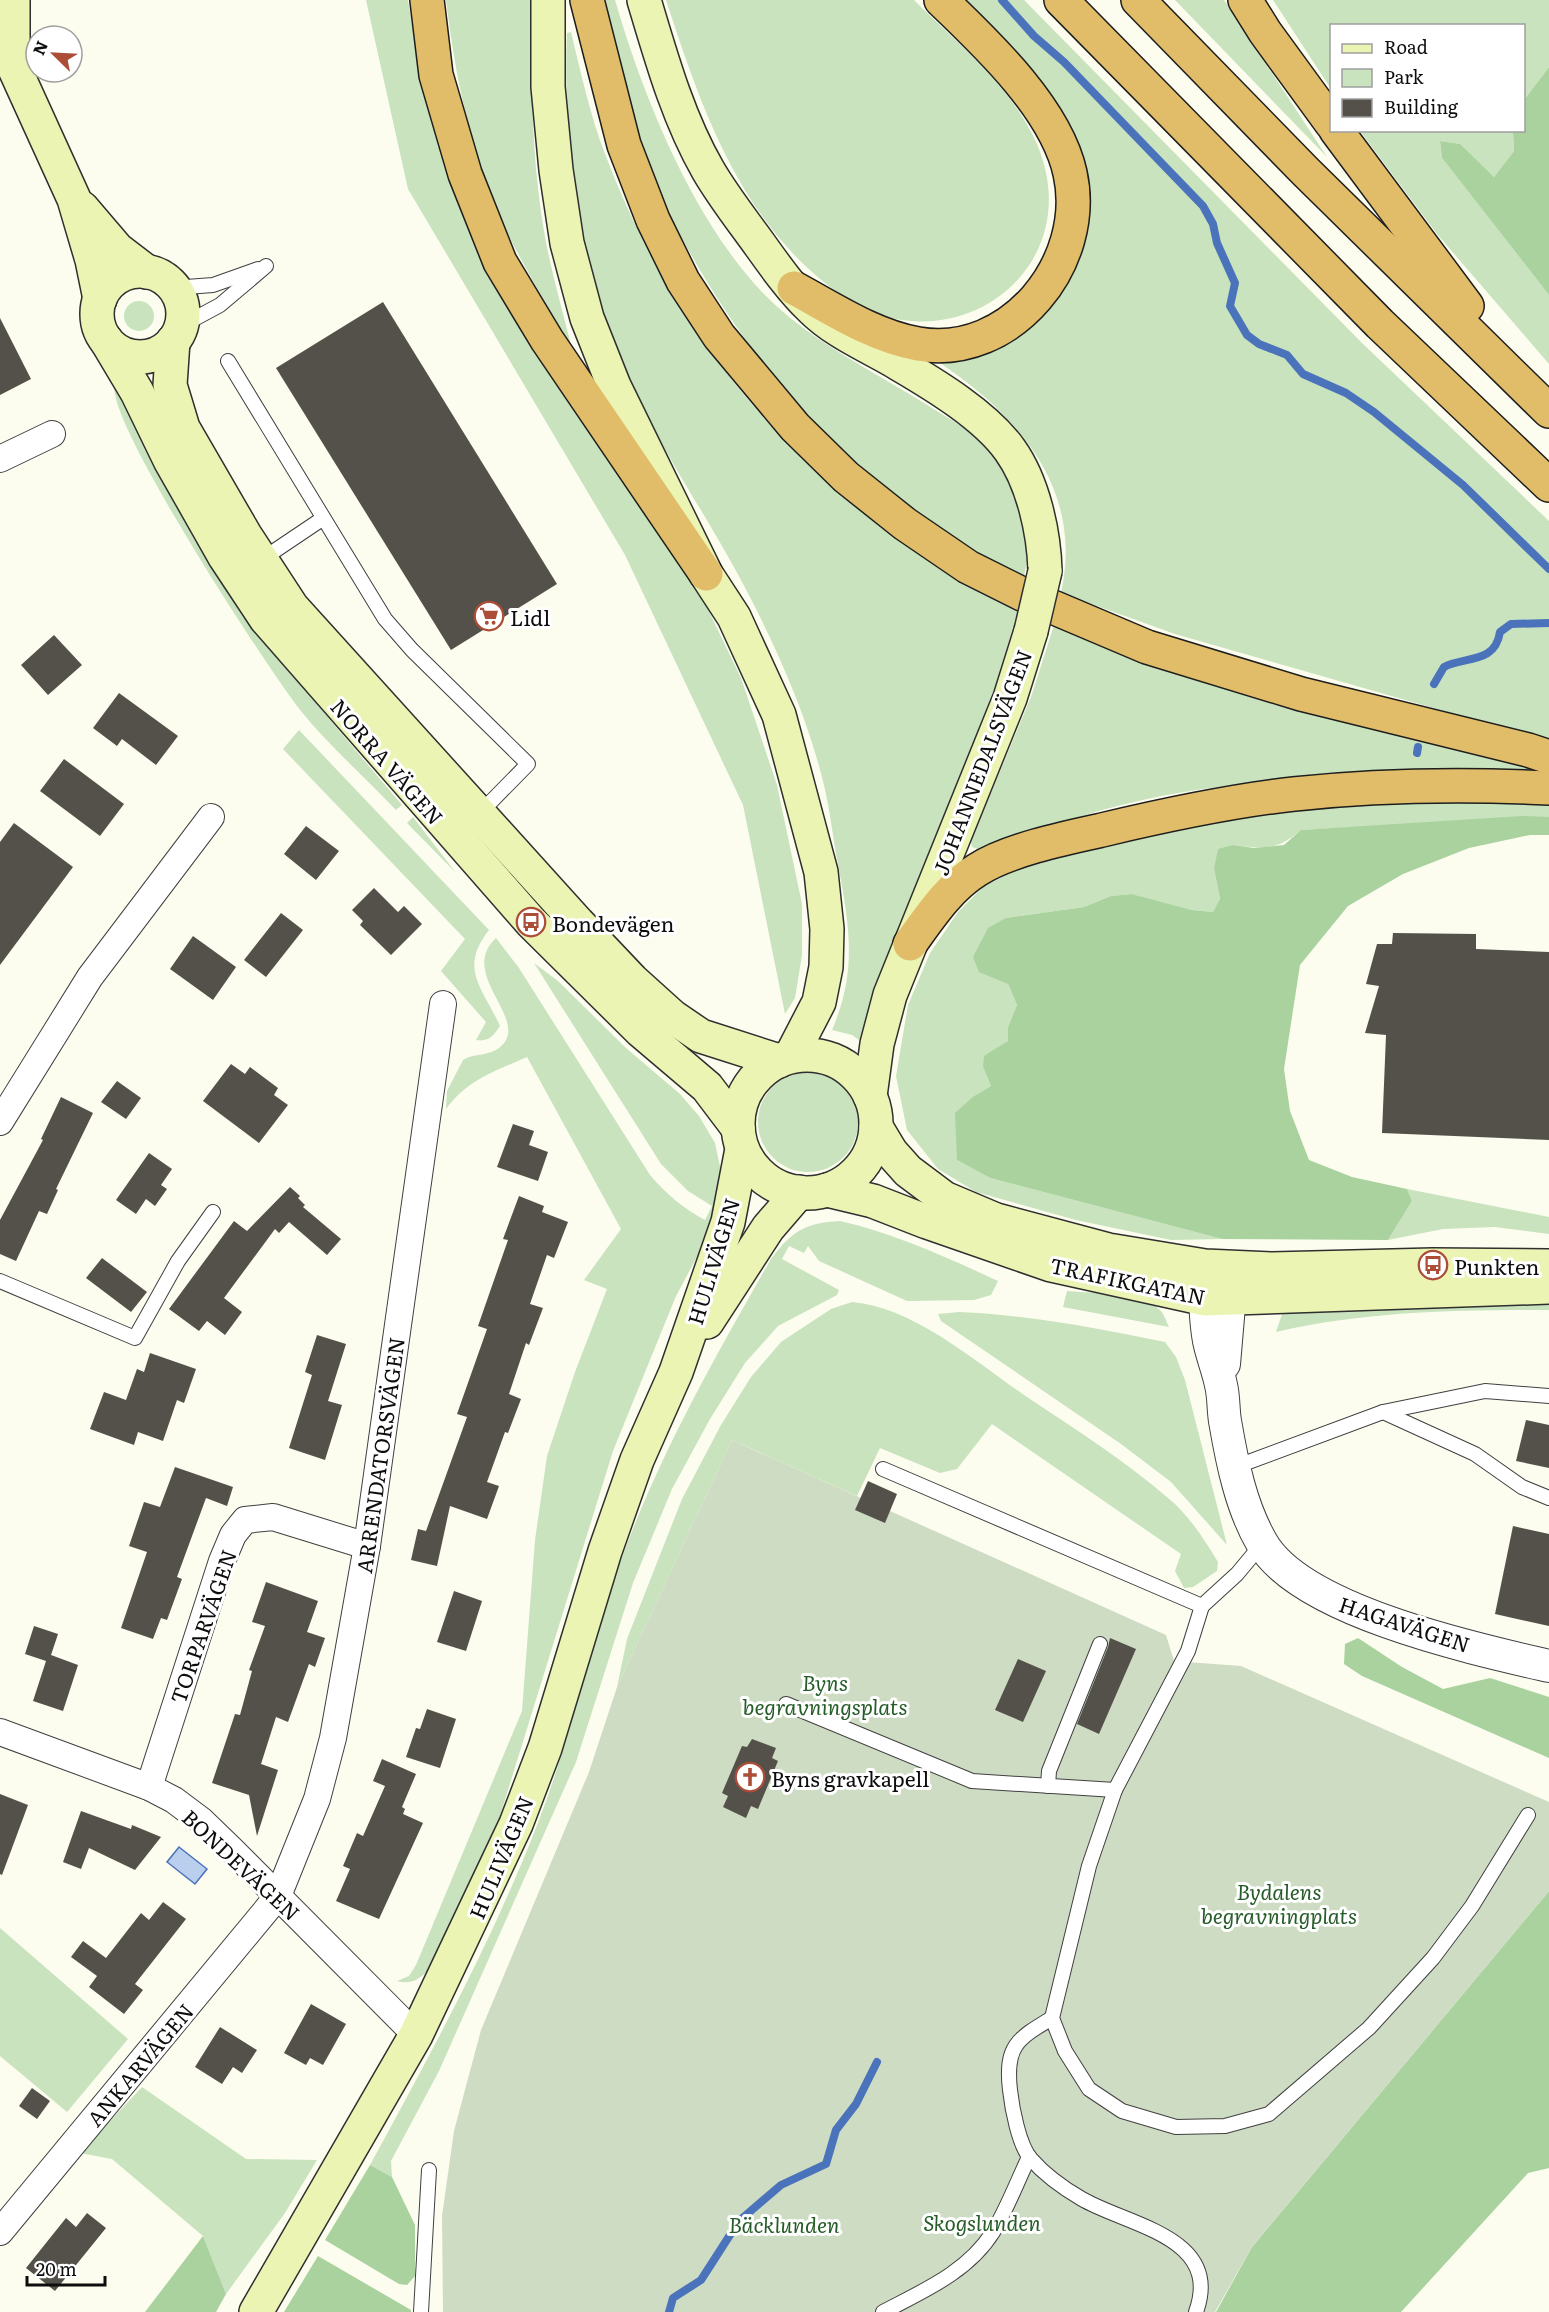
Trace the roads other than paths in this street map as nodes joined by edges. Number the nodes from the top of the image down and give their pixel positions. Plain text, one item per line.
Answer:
1 (14, 0) edge
2 (427, 0) edge
3 (548, 0) edge
4 (587, 0) edge
5 (644, 0) edge
6 (941, 0) edge
7 (1061, 0) edge
8 (1138, 0) edge
9 (1245, 0) edge
10 (4, 60) edge
11 (1330, 121) edge
12 (1338, 132) edge
13 (74, 199) junction
14 (160, 280) junction
15 (794, 288) junction
16 (99, 299) junction
17 (177, 334) junction
18 (106, 340) junction
19 (228, 361) dead end
20 (1545, 407) edge
21 (52, 434) dead end
22 (0, 459) edge
23 (1549, 485) edge
24 (322, 519) junction
25 (261, 560) junction
26 (706, 574) junction
27 (1549, 757) edge
28 (1549, 788) edge
29 (479, 814) junction
30 (211, 818) dead end
31 (910, 944) junction
32 (443, 1004) dead end
33 (785, 1058) junction
34 (873, 1111) junction
35 (0, 1122) edge
36 (740, 1138) junction
37 (813, 1191) junction
38 (213, 1212) dead end
39 (1549, 1266) edge
40 (0, 1281) edge
41 (1218, 1282) junction
42 (1549, 1287) edge
43 (676, 1372) junction
44 (1549, 1396) edge
45 (1383, 1412) junction
46 (1235, 1467) junction
47 (883, 1469) dead end
48 (1549, 1498) edge
49 (1262, 1544) junction
50 (367, 1546) junction
51 (1202, 1606) junction
52 (1100, 1644) dead end
53 (1549, 1665) edge
54 (786, 1704) dead end
55 (0, 1732) edge
56 (1048, 1786) junction
57 (149, 1787) junction
58 (1115, 1790) junction
59 (1528, 1815) dead end
60 (278, 1896) junction
61 (1052, 2018) junction
62 (417, 2035) junction
63 (1029, 2157) junction
64 (429, 2170) dead end
65 (0, 2232) edge
66 (256, 2312) edge
67 (421, 2312) edge
68 (883, 2312) edge
69 (1196, 2312) edge

1 - 10 main road
2 - 26 highway
3 - 26 main road
4 - 27 highway
5 - 15 main road, JOHANNEDALSVÄGEN
6 - 15 highway
7 - 23 highway
8 - 20 highway
9 - 11 highway
10 - 13 main road
12 - 20 highway
13 - 14 main road
13 - 16 main road
14 - 16 main road
14 - 17 main road
14 - 17 lane
15 - 31 main road, JOHANNEDALSVÄGEN, bridge
16 - 18 main road
17 - 18 main road
17 - 25 main road, NORRA VÄGEN
18 - 36 main road, NORRA VÄGEN
19 - 24 lane
21 - 22 street
24 - 25 lane
24 - 29 lane
25 - 29 main road, NORRA VÄGEN
26 - 33 main road
28 - 31 highway
29 - 33 main road, NORRA VÄGEN
30 - 35 street
31 - 34 main road, JOHANNEDALSVÄGEN
32 - 50 street, ARRENDATORSVÄGEN
33 - 34 main road
33 - 36 main road
34 - 37 main road
34 - 41 main road, TRAFIKGATAN
36 - 37 main road
36 - 43 main road, HULIVÄGEN
37 - 41 main road, TRAFIKGATAN
37 - 43 main road, HULIVÄGEN
38 - 40 lane
39 - 41 main road, TRAFIKGATAN
41 - 42 main road, TRAFIKGATAN
41 - 46 street, HAGAVÄGEN
43 - 62 main road, HULIVÄGEN
44 - 45 lane
45 - 46 lane
45 - 48 lane
46 - 49 street, HAGAVÄGEN
47 - 51 lane
49 - 51 lane
49 - 53 street, HAGAVÄGEN
50 - 57 street, TORPARVÄGEN
50 - 60 street, ARRENDATORSVÄGEN
51 - 58 lane
52 - 56 lane
54 - 56 lane
55 - 57 street, BONDEVÄGEN
56 - 58 lane
57 - 60 street, BONDEVÄGEN
58 - 61 lane
59 - 61 lane
60 - 62 street, BONDEVÄGEN
60 - 65 street, ANKARVÄGEN
61 - 63 lane
62 - 66 main road, HULIVÄGEN
63 - 68 lane
63 - 69 lane
64 - 67 lane

